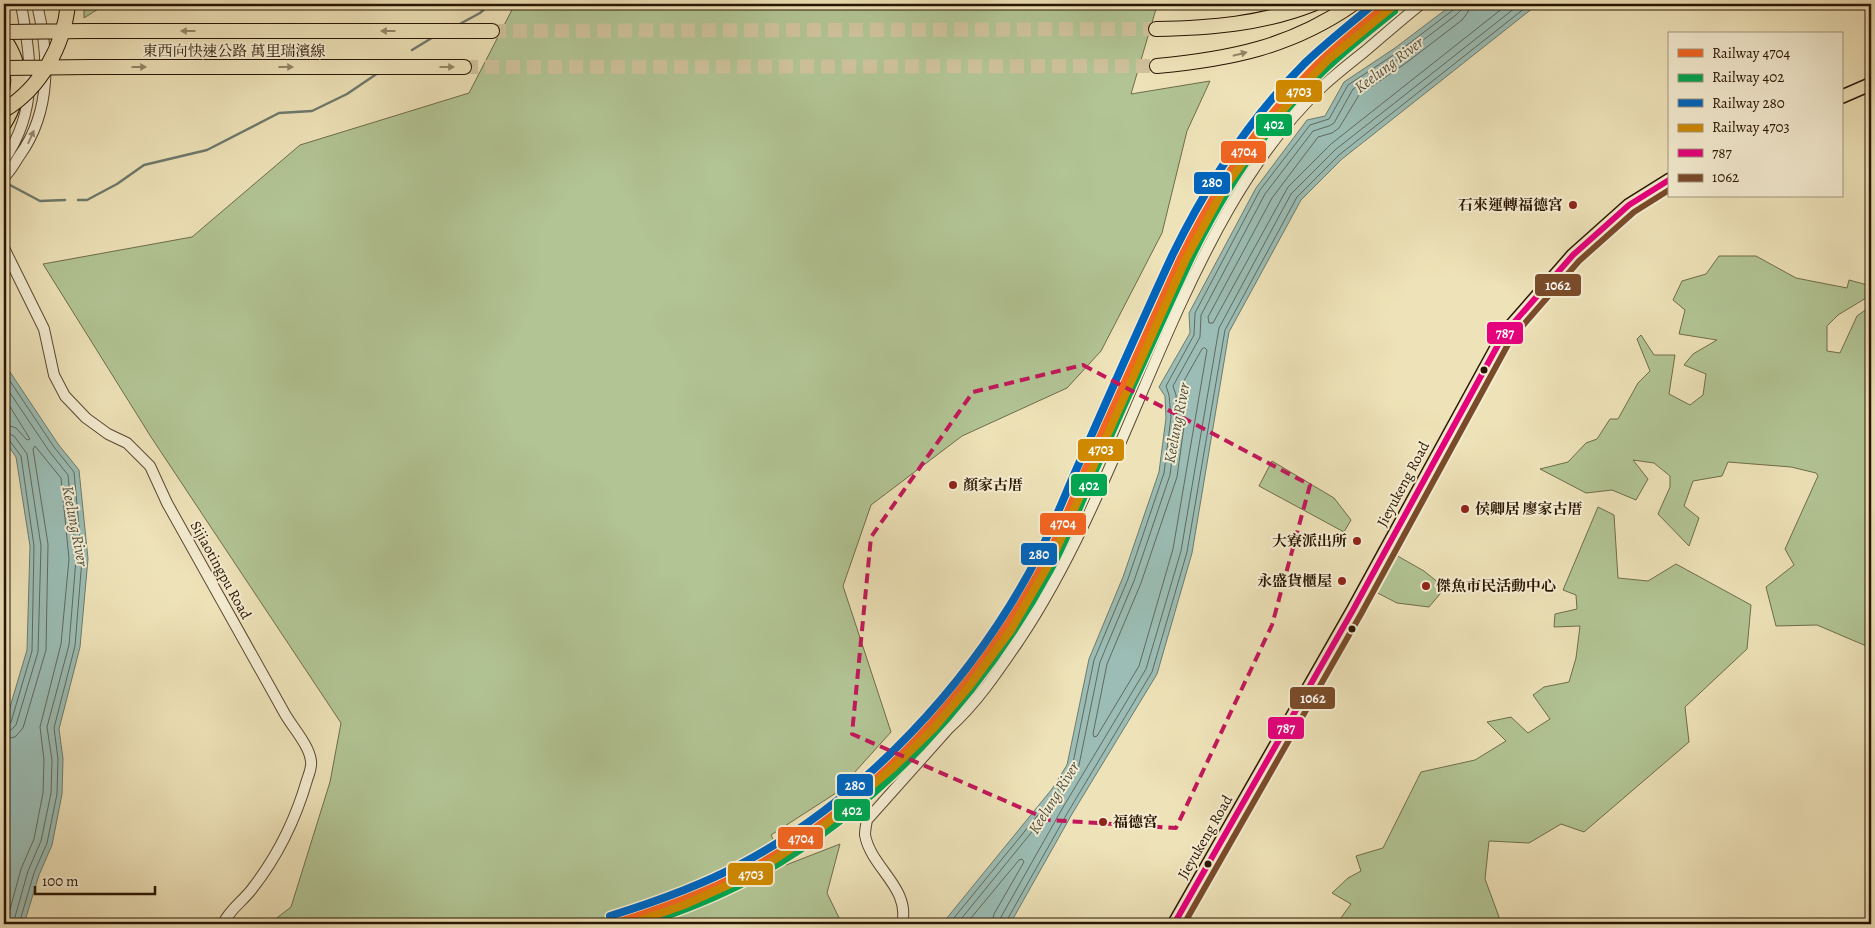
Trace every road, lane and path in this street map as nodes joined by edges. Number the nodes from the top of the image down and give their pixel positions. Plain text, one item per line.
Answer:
1 (21, 4) edge
2 (37, 4) edge
3 (68, 4) edge
4 (1313, 4) edge
5 (1353, 4) edge
6 (1421, 4) edge
7 (1156, 30) tunnel mouth
8 (492, 31) tunnel mouth
9 (4, 32) edge
10 (4, 39) edge
11 (1158, 66) tunnel mouth
12 (464, 67) tunnel mouth
13 (4, 68) edge
14 (1871, 84) edge
15 (1842, 97) edge
16 (4, 110) edge
17 (4, 124) edge
18 (4, 160) edge
19 (5, 177) edge
20 (1668, 181) edge
21 (4, 248) edge
22 (223, 924) edge
23 (902, 924) edge
24 (1174, 924) edge

1 - 18 street
19 -> 2 street
3 - 16 highway, bridge
4 - 7 highway
11 -> 5 highway
6 - 23 street
8 -> 9 highway, 東西向快速公路 萬里瑞濱線, bridge
10 - 17 highway
13 -> 12 highway, 東西向快速公路 萬里瑞濱線, bridge
14 - 15 main road
20 - 24 main road, Jieyukeng Road
21 - 22 street, Sijiaotingpu Road

